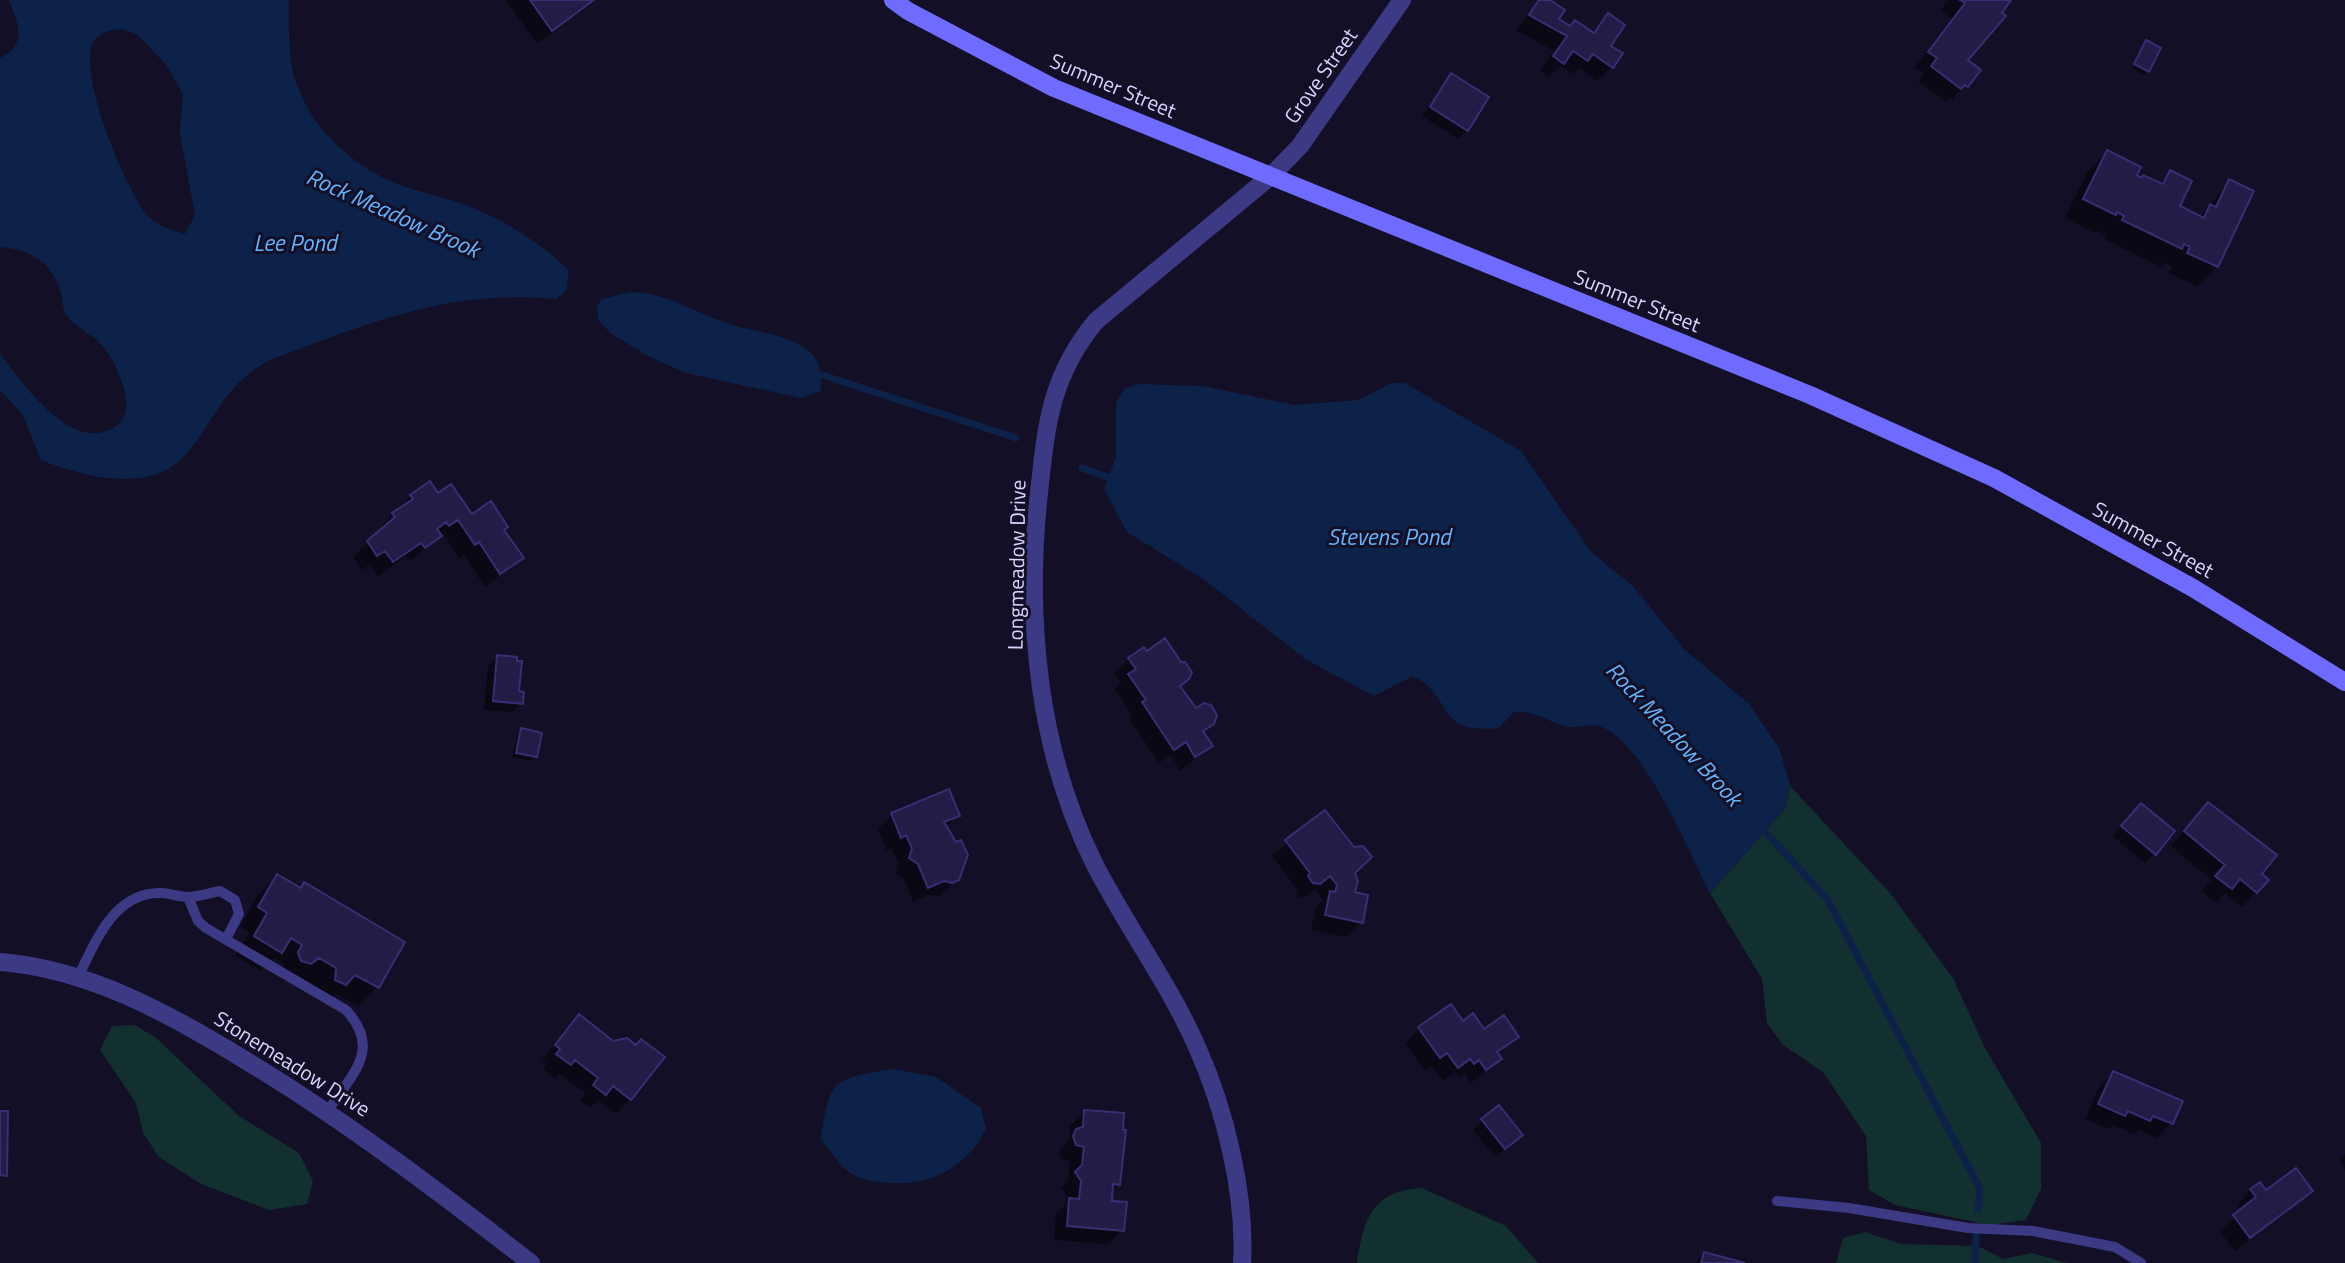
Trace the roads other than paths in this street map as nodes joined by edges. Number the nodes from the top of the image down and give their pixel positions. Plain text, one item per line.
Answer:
1 (893, 0) edge
2 (1402, 0) edge
3 (1272, 175) junction
4 (2345, 682) edge
5 (188, 897) junction
6 (226, 939) junction
7 (0, 962) edge
8 (78, 977) junction
9 (327, 1112) junction
10 (1777, 1201) dead end
11 (531, 1263) edge
12 (1242, 1263) edge
13 (2141, 1263) edge

1 - 3 main road, Summer Street
2 - 3 street, Grove Street
3 - 4 main road, Summer Street
3 - 12 street, Longmeadow Drive
5 - 6 lane
5 - 6 lane
5 - 8 lane
6 - 9 lane
7 - 8 street, Stonemeadow Drive
8 - 9 street, Stonemeadow Drive
9 - 11 street, Stonemeadow Drive
10 - 13 lane

